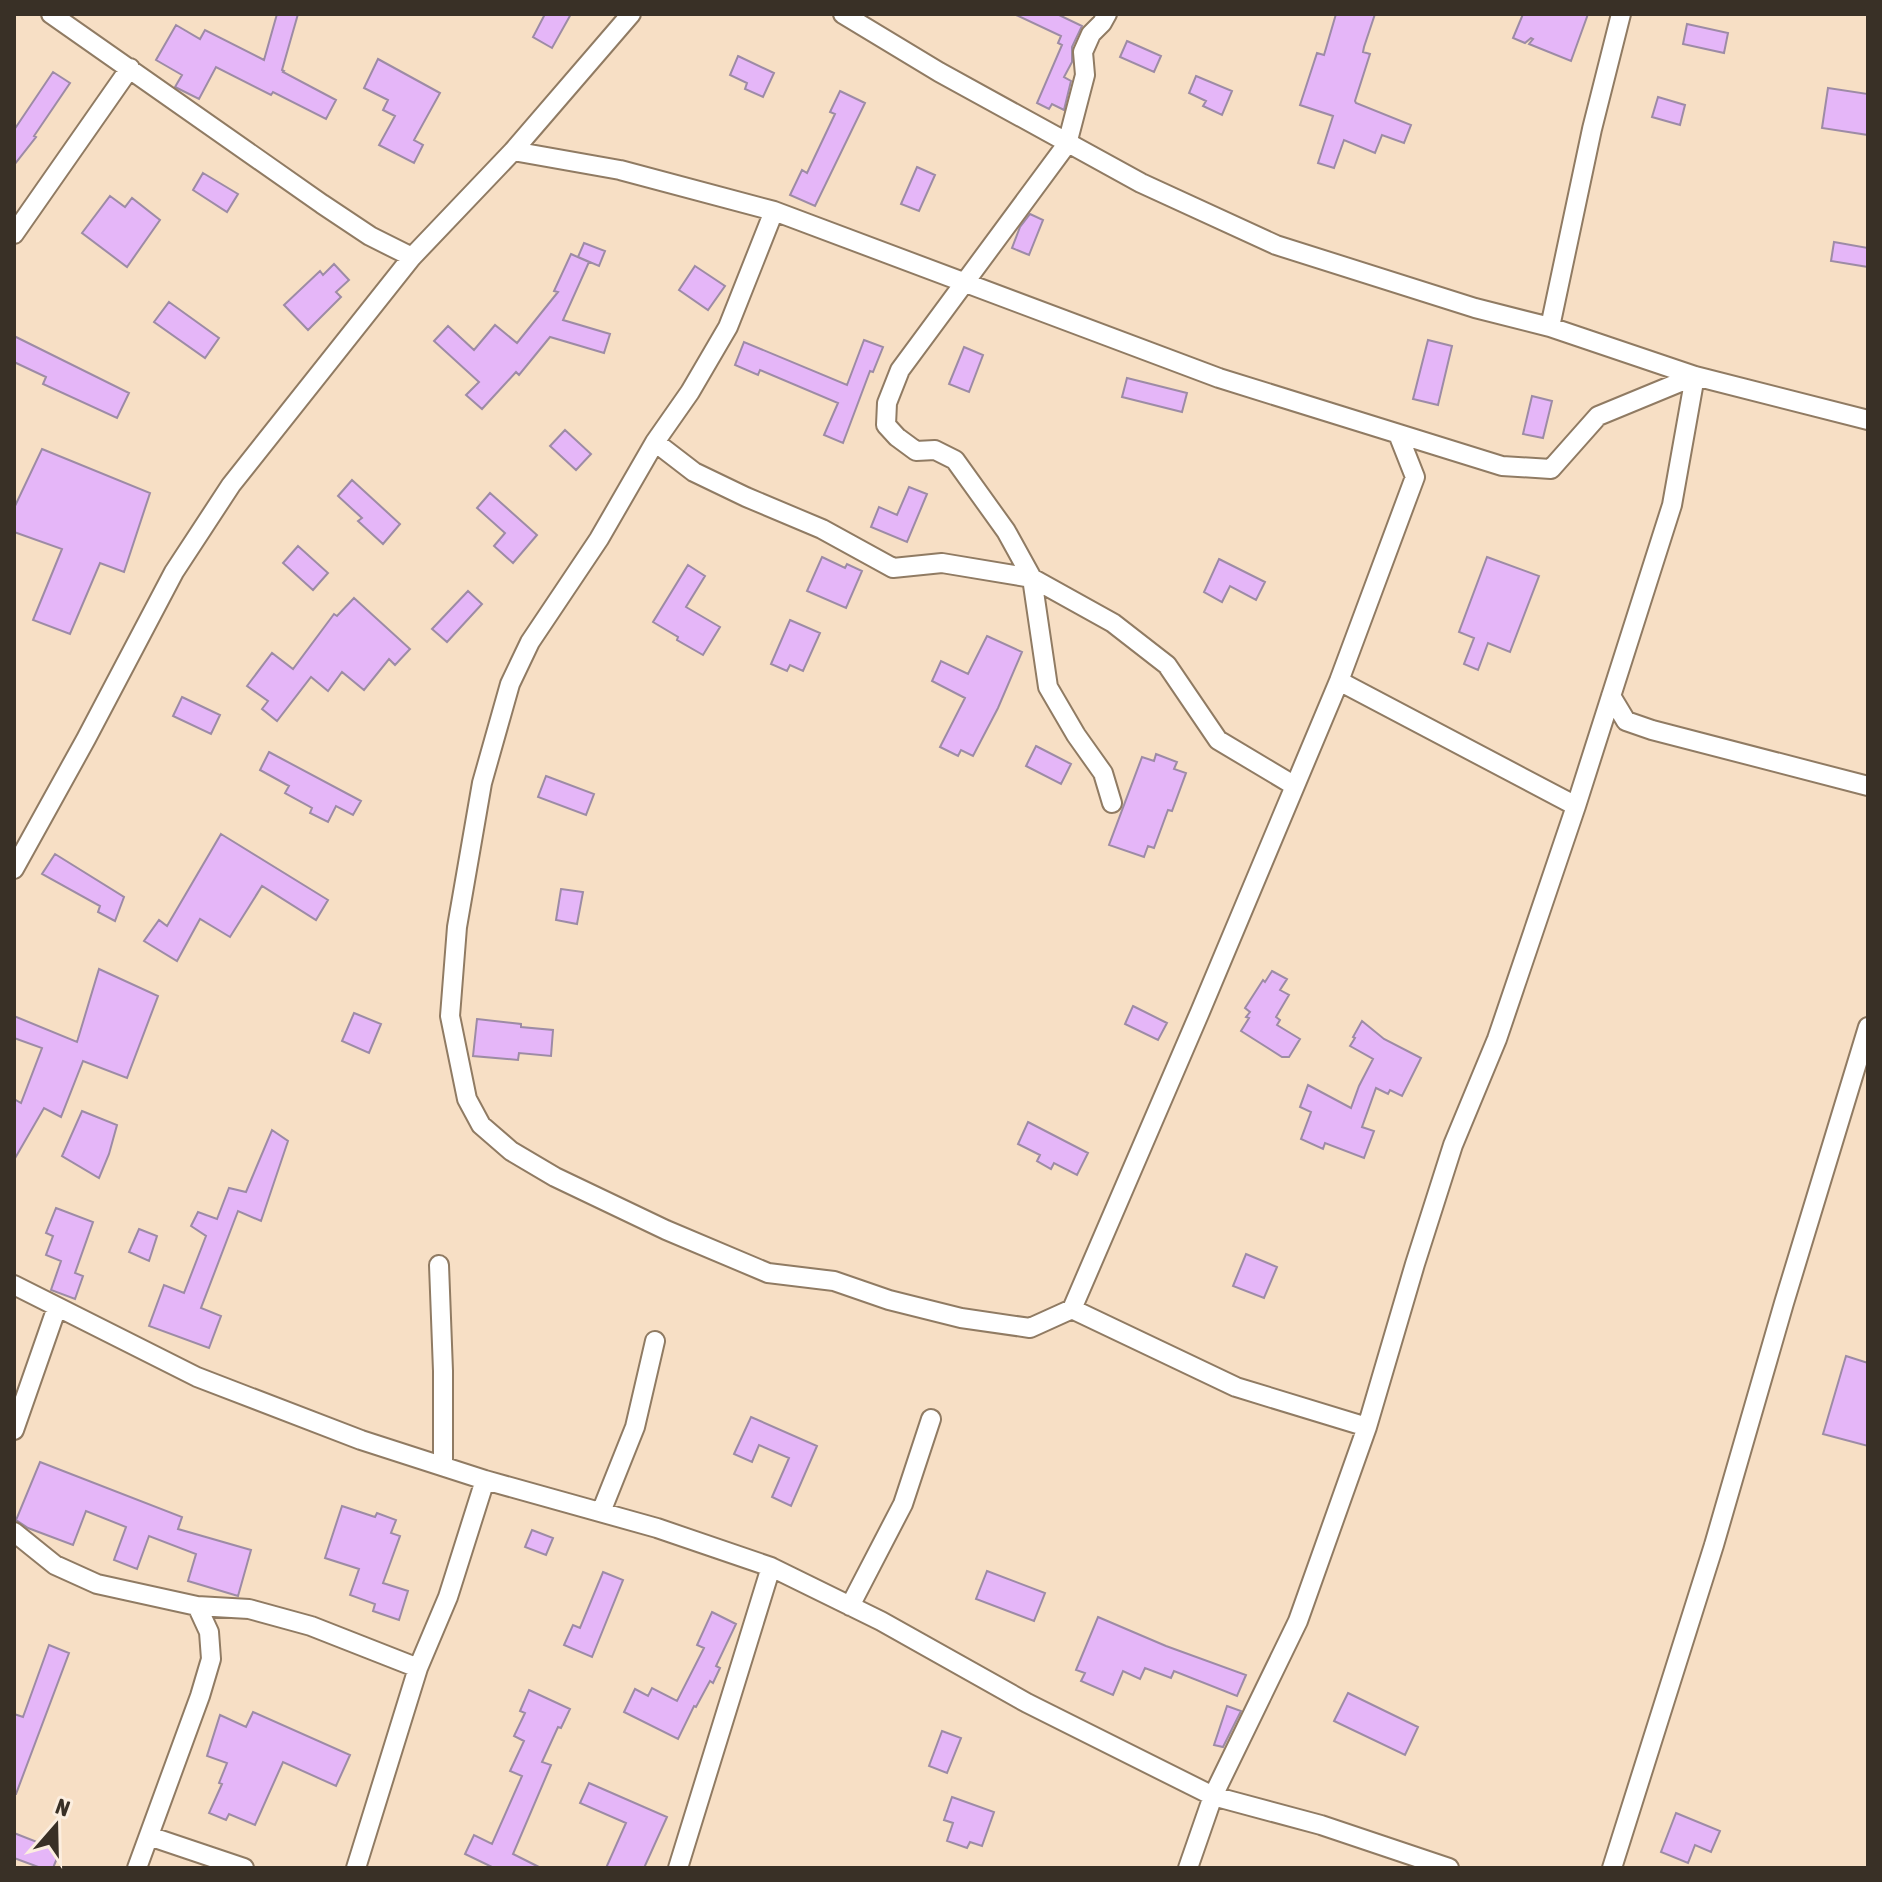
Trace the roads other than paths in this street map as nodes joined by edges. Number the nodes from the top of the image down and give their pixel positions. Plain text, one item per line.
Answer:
1 (51, 14) edge
2 (631, 14) edge
3 (843, 14) edge
4 (1107, 14) edge
5 (1621, 14) edge
6 (130, 68) junction
7 (1067, 144) junction
8 (513, 151) junction
9 (774, 211) junction
10 (14, 234) edge
11 (412, 257) junction
12 (965, 283) junction
13 (1550, 327) junction
14 (1695, 376) junction
15 (1868, 420) edge
16 (1398, 434) junction
17 (655, 442) junction
18 (1032, 578) junction
19 (1339, 681) junction
20 (1611, 696) junction
21 (1295, 786) junction
22 (1868, 786) edge
23 (1112, 803) dead end
24 (1576, 806) junction
25 (14, 869) edge
26 (1868, 1027) edge
27 (439, 1265) dead end
28 (14, 1285) edge
29 (57, 1307) junction
30 (1072, 1309) junction
31 (655, 1341) dead end
32 (931, 1419) dead end
33 (1367, 1427) junction
34 (14, 1430) edge
35 (443, 1466) junction
36 (485, 1480) junction
37 (601, 1512) junction
38 (14, 1532) edge
39 (771, 1567) junction
40 (197, 1606) junction
41 (850, 1606) junction
42 (418, 1668) junction
43 (1213, 1796) junction
44 (149, 1836) junction
45 (137, 1868) edge
46 (244, 1868) edge
47 (356, 1868) edge
48 (678, 1868) edge
49 (1188, 1868) edge
50 (1449, 1868) edge
51 (1612, 1868) edge

1 - 6 street
2 - 8 street
3 - 7 street
4 - 7 street
5 - 13 street
6 - 10 street
6 - 11 street
7 - 12 street
7 - 13 street
8 - 9 street
8 - 11 street
9 - 12 street
9 - 17 street
11 - 25 street
12 - 16 street
12 - 18 street
13 - 14 street
14 - 15 street
14 - 16 street
14 - 20 street
16 - 19 street
17 - 18 street
17 - 30 street
18 - 21 street
18 - 23 street
19 - 21 street
19 - 24 street
20 - 22 street
20 - 24 street
21 - 30 street
24 - 33 street
26 - 51 street
27 - 35 street
28 - 29 street
29 - 34 street
29 - 35 street
30 - 33 street
31 - 37 street
32 - 41 street
33 - 43 street
35 - 36 street
36 - 37 street
36 - 42 street
37 - 39 street
38 - 40 street
39 - 41 street
39 - 48 street
40 - 42 street
40 - 44 street
41 - 43 street
42 - 47 street
43 - 49 street
43 - 50 street
44 - 45 street
44 - 46 street

